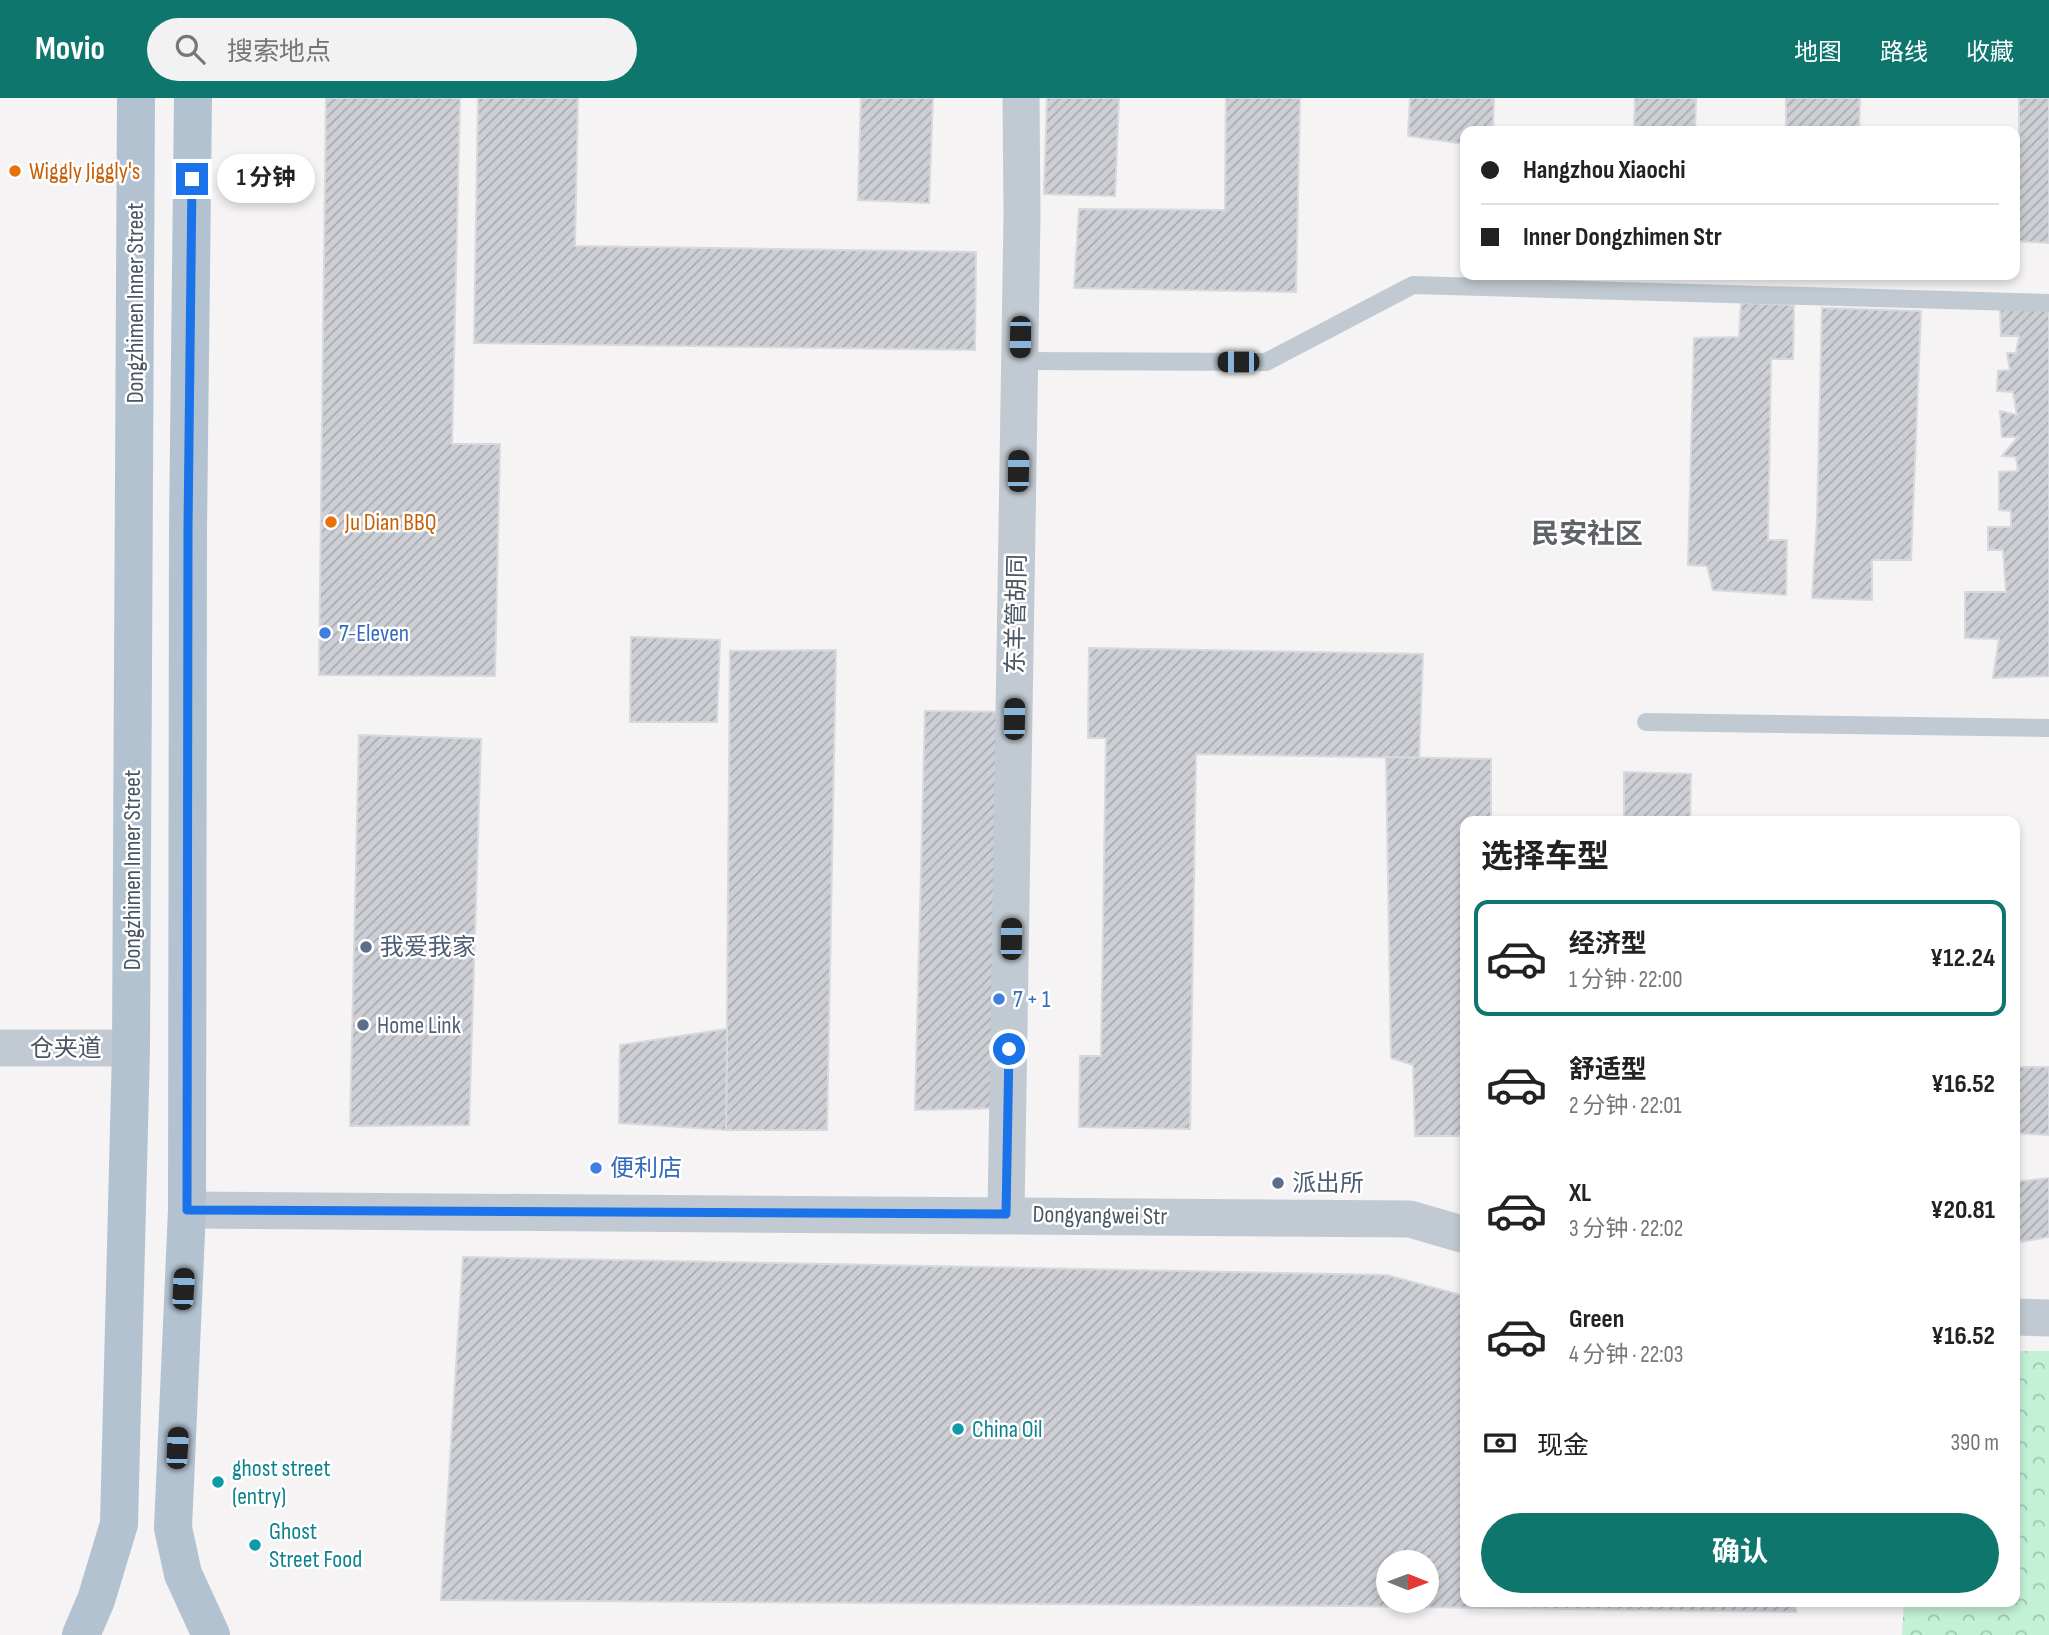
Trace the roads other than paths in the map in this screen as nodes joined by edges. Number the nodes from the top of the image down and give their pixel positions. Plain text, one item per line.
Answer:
1 (136, 98) edge
2 (192, 98) edge
3 (1021, 98) edge
4 (2049, 303) edge
5 (1020, 361) junction
6 (1646, 722) dead end
7 (2049, 728) edge
8 (0, 1048) edge
9 (131, 1048) junction
10 (187, 1210) junction
11 (1006, 1214) junction
12 (1460, 1234) edge
13 (2020, 1317) edge
14 (2049, 1318) edge
15 (81, 1635) edge
16 (211, 1635) edge

1 - 9 main road, Dongzhimen Inner Street
2 - 10 main road
3 - 5 street, 东羊管胡同
4 - 5 lane
5 - 11 street, 东羊管胡同
6 - 7 lane
8 - 9 street, 仓夹道
9 - 15 main road, Dongzhimen Inner Street
10 - 11 street, Dongyangwei Str
10 - 16 main road
11 - 12 street, Dongyangwei Str
13 - 14 street

